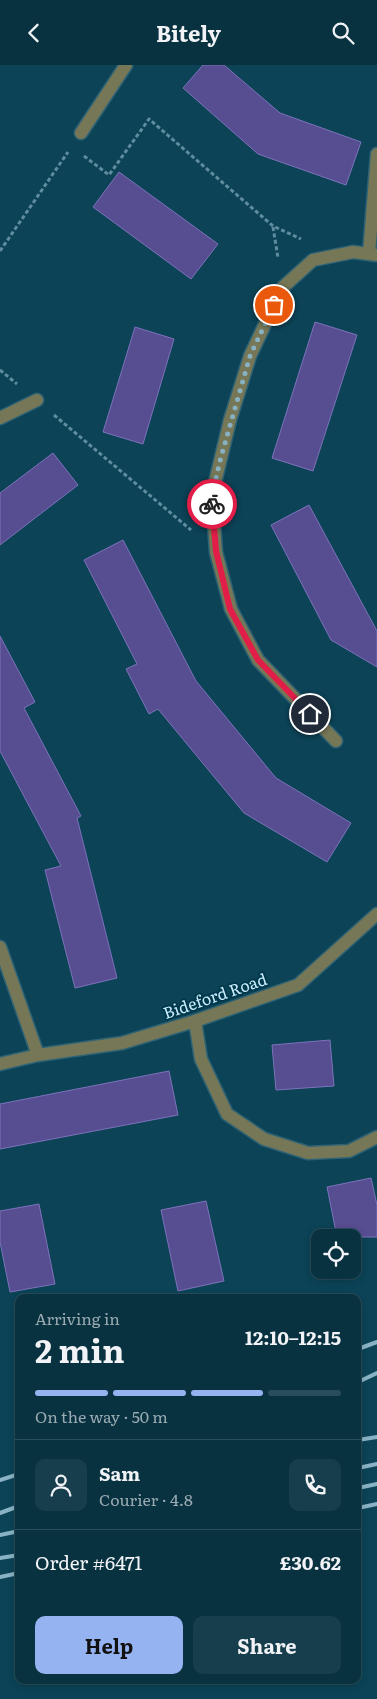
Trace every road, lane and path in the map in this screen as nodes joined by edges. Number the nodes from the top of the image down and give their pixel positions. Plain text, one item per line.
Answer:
1 (126, 65) edge
2 (81, 133) joint
3 (72, 147) junction
4 (377, 154) edge
5 (0, 251) edge
6 (373, 254) edge
7 (338, 255) junction
8 (0, 369) edge
9 (36, 400) junction
10 (0, 418) edge
11 (216, 551) junction
12 (336, 741) dead end
13 (377, 914) edge
14 (0, 947) edge
15 (195, 1021) junction
16 (38, 1055) junction
17 (0, 1064) edge
18 (377, 1137) edge

1 - 2 street
2 - 3 path
3 - 5 path
3 - 7 path
4 - 6 street
6 - 7 street
7 - 11 street
8 - 9 path
9 - 10 street
9 - 11 path
11 - 12 street
13 - 15 street, Bideford Road
14 - 16 street
15 - 16 street, Bideford Road
15 - 18 street
16 - 17 street, Bideford Road

